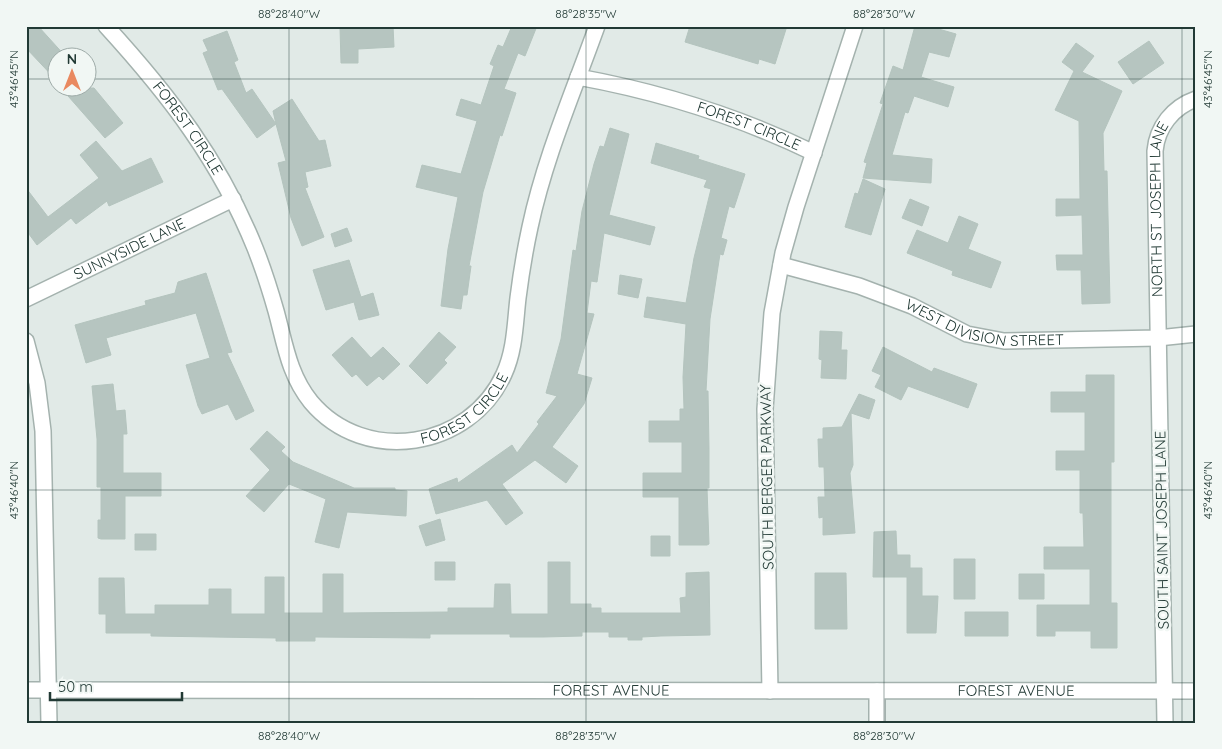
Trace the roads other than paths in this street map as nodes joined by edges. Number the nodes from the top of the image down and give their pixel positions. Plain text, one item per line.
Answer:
1 (106, 26) edge
2 (597, 26) edge
3 (856, 26) edge
4 (578, 76) junction
5 (1196, 99) edge
6 (814, 153) junction
7 (233, 199) junction
8 (780, 265) junction
9 (26, 299) edge
10 (1196, 334) edge
11 (1158, 338) junction
12 (26, 341) edge
13 (26, 690) edge
14 (48, 690) junction
15 (770, 690) junction
16 (877, 690) junction
17 (1165, 691) junction
18 (1196, 691) edge
19 (49, 723) edge
20 (877, 723) edge
21 (1165, 723) edge

1 - 7 street, FOREST CIRCLE
2 - 4 street
3 - 6 street, SOUTH BERGER PARKWAY
4 - 6 street, FOREST CIRCLE
4 - 7 street, FOREST CIRCLE
5 - 11 street, NORTH ST JOSEPH LANE
6 - 8 street, SOUTH BERGER PARKWAY
7 - 9 street, SUNNYSIDE LANE
8 - 11 street, WEST DIVISION STREET
8 - 15 street, SOUTH BERGER PARKWAY
10 - 11 street, WEST DIVISION STREET
11 - 17 street, SOUTH SAINT JOSEPH LANE
12 - 14 street
13 - 14 street, FOREST AVENUE
14 - 15 street, FOREST AVENUE
14 - 19 street
15 - 16 street, FOREST AVENUE
16 - 17 street, FOREST AVENUE
16 - 20 street
17 - 18 street, FOREST AVENUE
17 - 21 street, SOUTH SAINT JOSEPH LANE

